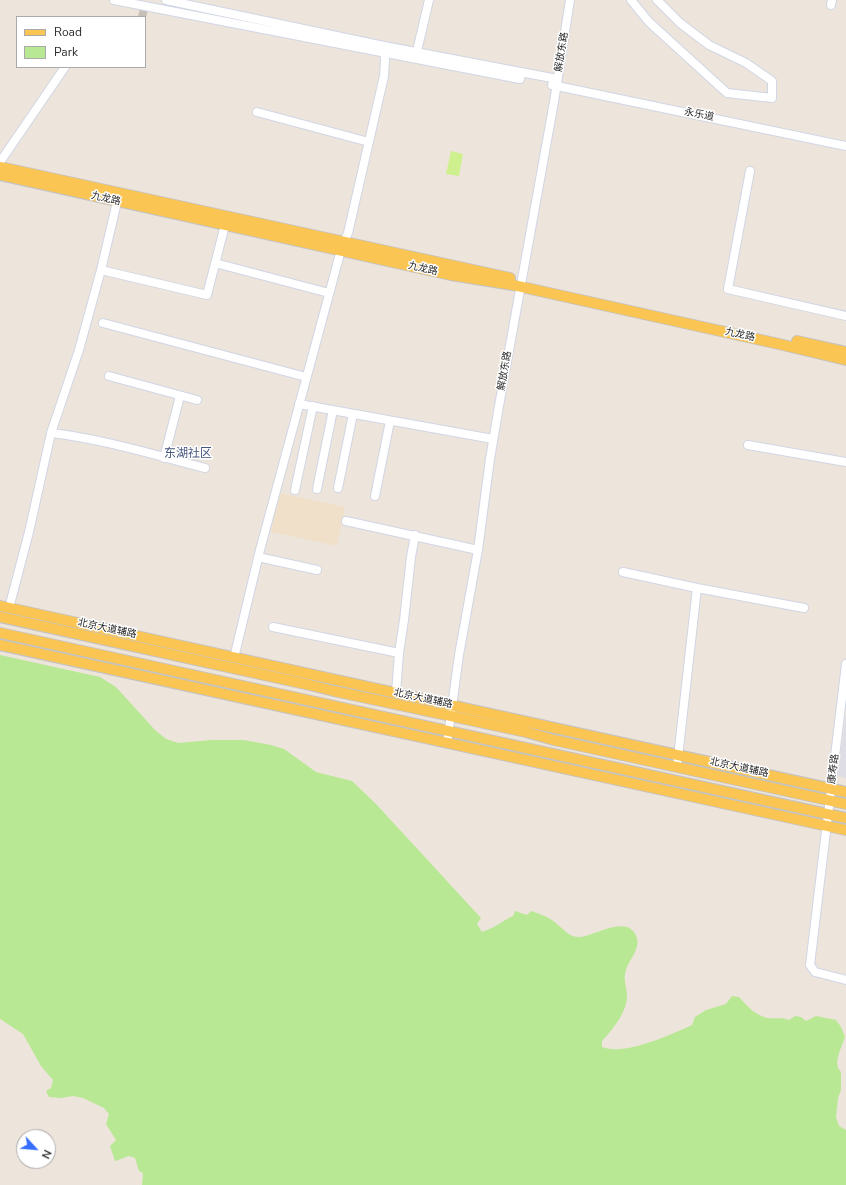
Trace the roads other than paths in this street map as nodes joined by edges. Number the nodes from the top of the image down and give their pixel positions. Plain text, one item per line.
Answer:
1 (114, 0) edge
2 (166, 0) edge
3 (210, 0) edge
4 (429, 0) edge
5 (565, 0) edge
6 (570, 0) edge
7 (631, 0) edge
8 (657, 0) edge
9 (144, 5) edge
10 (208, 9) junction
11 (205, 18) junction
12 (384, 50) junction
13 (416, 51) junction
14 (64, 68) edge
15 (522, 72) junction
16 (554, 83) junction
17 (257, 112) dead end
18 (369, 142) junction
19 (846, 142) edge
20 (846, 146) edge
21 (0, 162) edge
22 (0, 167) edge
23 (750, 171) dead end
24 (0, 175) edge
25 (117, 202) junction
26 (225, 225) junction
27 (342, 246) junction
28 (215, 263) junction
29 (101, 270) junction
30 (519, 283) junction
31 (329, 293) junction
32 (846, 316) edge
33 (103, 323) dead end
34 (846, 352) edge
35 (846, 360) edge
36 (109, 376) dead end
37 (306, 377) junction
38 (180, 396) junction
39 (197, 400) dead end
40 (299, 404) junction
41 (313, 406) junction
42 (333, 410) junction
43 (353, 414) junction
44 (390, 421) junction
45 (51, 433) junction
46 (491, 439) junction
47 (748, 445) dead end
48 (164, 458) junction
49 (846, 462) edge
50 (204, 468) dead end
51 (338, 488) dead end
52 (317, 489) dead end
53 (295, 490) dead end
54 (375, 496) dead end
55 (346, 521) dead end
56 (415, 535) junction
57 (476, 549) junction
58 (258, 557) junction
59 (317, 570) dead end
60 (623, 572) dead end
61 (697, 588) junction
62 (4, 607) edge
63 (804, 608) dead end
64 (0, 617) edge
65 (273, 628) dead end
66 (0, 633) edge
67 (0, 645) edge
68 (399, 653) junction
69 (234, 658) junction
70 (846, 664) edge
71 (846, 692) edge
72 (396, 694) junction
73 (449, 710) junction
74 (446, 731) junction
75 (444, 742) junction
76 (678, 755) junction
77 (677, 766) junction
78 (833, 789) junction
79 (846, 792) edge
80 (831, 800) junction
81 (846, 804) edge
82 (829, 815) junction
83 (846, 818) edge
84 (828, 826) junction
85 (846, 830) edge
86 (846, 980) edge

1 - 9 street
2 - 10 street
3 - 10 street
4 - 13 street
5 - 16 street, 解放东路
6 - 16 street, 解放东路
7 - 8 street
9 - 11 street
10 - 11 street
10 - 12 street
11 - 12 street
12 - 13 street
12 - 15 street
12 - 18 street
13 - 15 street
14 - 21 street
15 - 16 street
16 - 19 street, 永乐道
16 - 20 street, 永乐道
16 - 30 street, 解放东路
17 - 18 street
18 - 27 street
22 - 27 main road, 九龙路
23 - 32 street
24 - 25 main road, 九龙路
25 - 26 main road, 九龙路
25 - 29 street
26 - 27 main road, 九龙路
26 - 28 street
27 - 30 main road, 九龙路
27 - 31 street
28 - 29 street
28 - 31 street
29 - 45 street
30 - 34 main road, 九龙路
30 - 35 main road, 九龙路
30 - 46 street, 解放东路
31 - 37 street
33 - 37 street
36 - 38 street
37 - 40 street
38 - 39 street
38 - 48 street
40 - 41 street
40 - 58 street
41 - 42 street
41 - 53 street
42 - 43 street
42 - 52 street
43 - 44 street
43 - 51 street
44 - 46 street
44 - 54 street
45 - 48 street
45 - 62 street
46 - 57 street, 解放东路
47 - 49 street
48 - 50 street
55 - 56 street
56 - 57 street
56 - 68 street
57 - 73 street, 解放东路
58 - 59 street
58 - 69 street
60 - 61 street
61 - 63 street
61 - 76 street
62 - 69 main road, 北京大道辅路
64 - 73 main road
65 - 68 street
66 - 74 main road
67 - 75 main road
68 - 72 street
69 - 72 main road, 北京大道辅路
70 - 78 street, 康寿路
71 - 78 street, 康寿路
72 - 73 main road, 北京大道辅路
73 - 74 street, 解放东路
73 - 76 main road, 北京大道辅路
73 - 77 main road
74 - 75 street, 解放东路
74 - 82 main road
75 - 84 main road
76 - 77 street
76 - 78 main road, 北京大道辅路
77 - 80 main road
78 - 79 main road, 北京大道辅路
78 - 80 street, 康寿路
80 - 81 main road
80 - 82 street, 康寿路
82 - 83 main road
82 - 84 street, 康寿路
84 - 85 main road
84 - 86 street, 康寿路

